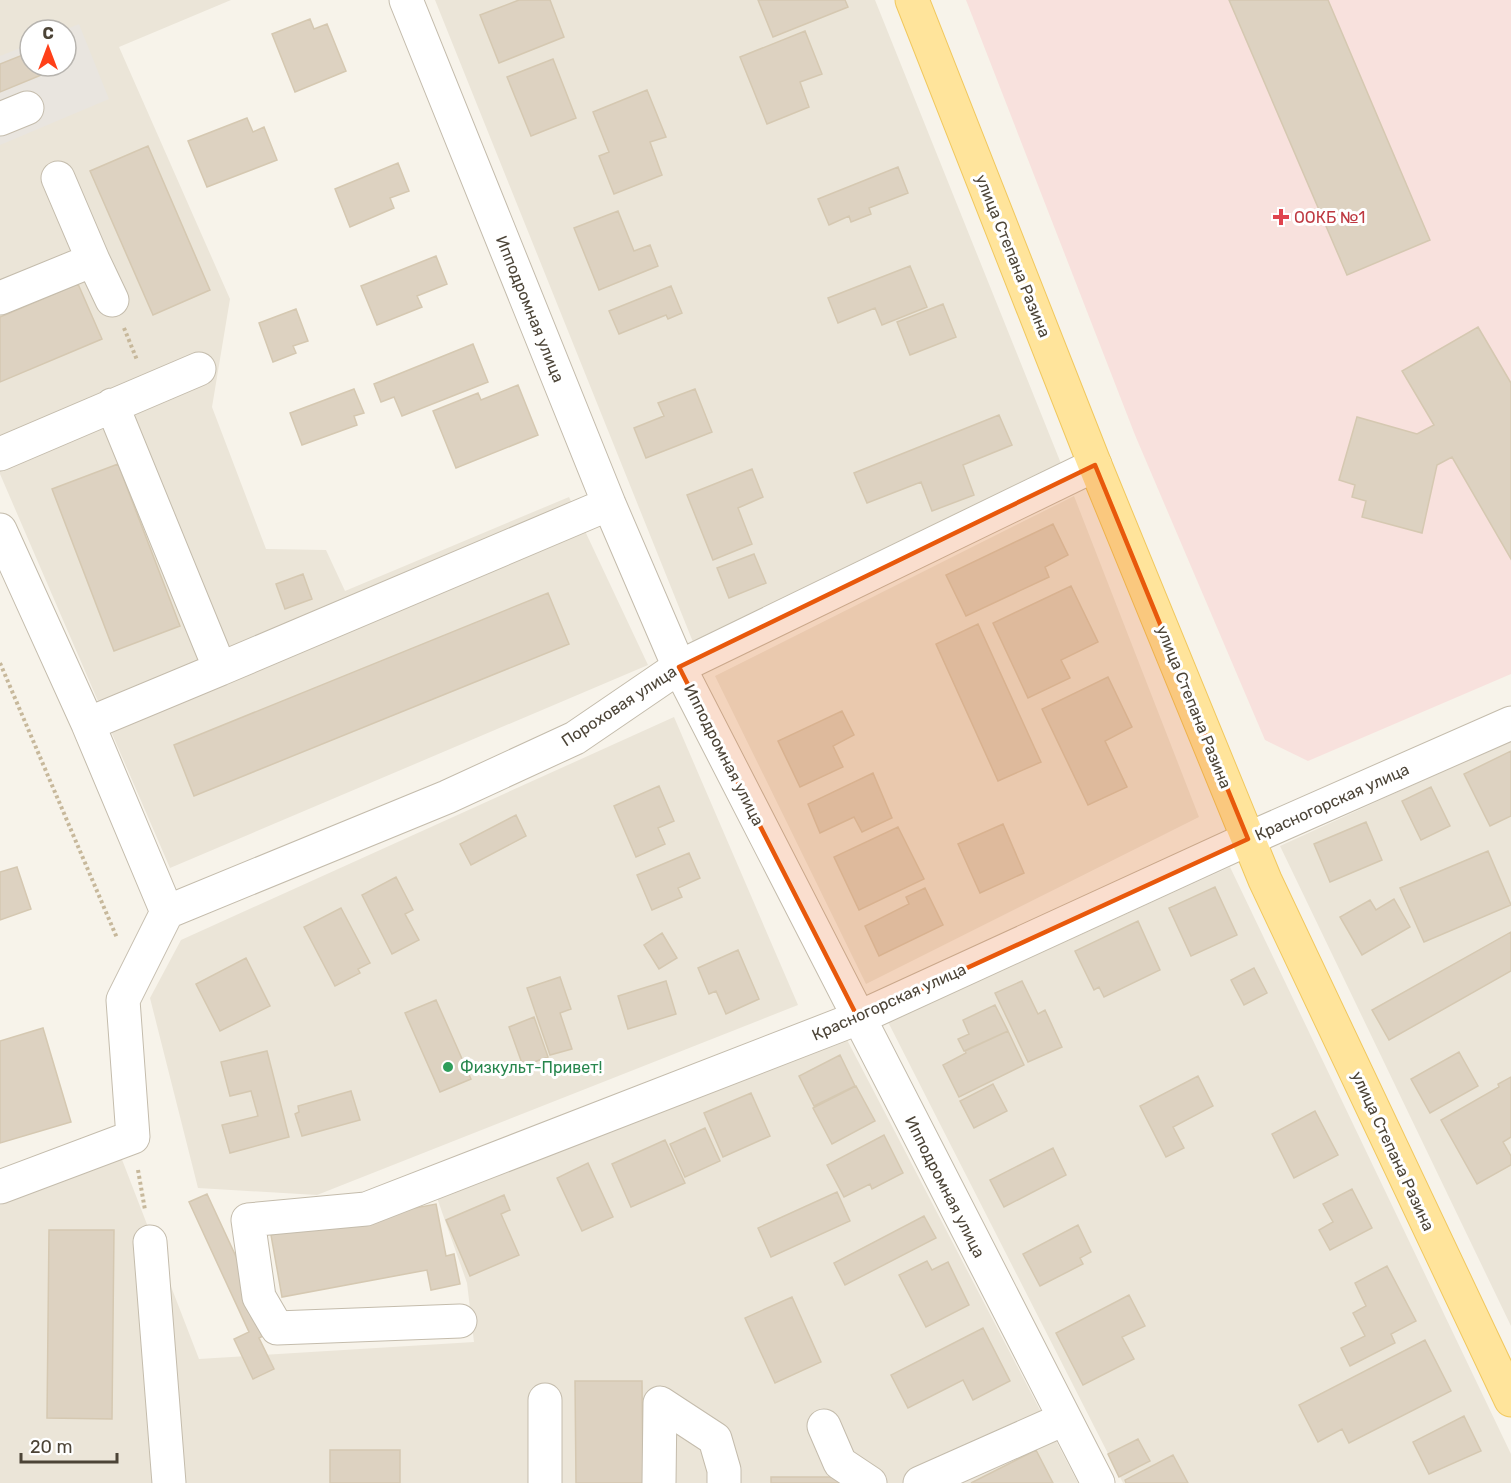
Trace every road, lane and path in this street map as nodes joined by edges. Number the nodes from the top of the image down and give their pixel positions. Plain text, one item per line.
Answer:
1 (406, 0) edge
2 (912, 0) edge
3 (58, 178) dead end
4 (93, 260) junction
5 (0, 298) edge
6 (112, 300) joint
7 (199, 369) dead end
8 (148, 389) junction
9 (112, 405) junction
10 (0, 454) edge
11 (1095, 465) junction
12 (609, 504) junction
13 (0, 530) edge
14 (0, 663) edge
15 (679, 667) junction
16 (220, 669) junction
17 (1511, 723) edge
18 (88, 724) junction
19 (1248, 839) junction
20 (167, 912) junction
21 (133, 977) junction
22 (858, 1018) junction
23 (133, 1137) junction
24 (0, 1187) edge
25 (150, 1242) joint
26 (460, 1321) dead end
27 (545, 1400) dead end
28 (1511, 1400) edge
29 (1064, 1419) junction
30 (824, 1426) dead end
31 (169, 1483) edge
32 (545, 1483) edge
33 (659, 1483) edge
34 (724, 1483) edge
35 (870, 1483) edge
36 (920, 1483) edge
37 (1098, 1483) edge

1 - 12 street, Ипподромная улица
2 - 11 main road, улица Степана Разина
3 - 4 street
4 - 5 street
4 - 6 street
6 - 8 path
7 - 8 street
8 - 9 street
9 - 10 street
9 - 16 street
11 - 15 street, Пороховая улица
11 - 19 main road, улица Степана Разина
12 - 15 street, Ипподромная улица
12 - 16 street
13 - 18 street
14 - 21 path
15 - 20 street, Пороховая улица
15 - 22 street, Ипподромная улица
16 - 18 street
17 - 19 street, Красногорская улица
18 - 20 street
19 - 22 street, Красногорская улица
19 - 28 main road, улица Степана Разина
20 - 21 street
21 - 23 street
22 - 26 street, Красногорская улица
22 - 29 street, Ипподромная улица
23 - 24 street
23 - 25 path
25 - 31 street
27 - 32 street
29 - 36 street
29 - 37 street, Ипподромная улица
30 - 35 street
33 - 34 street

